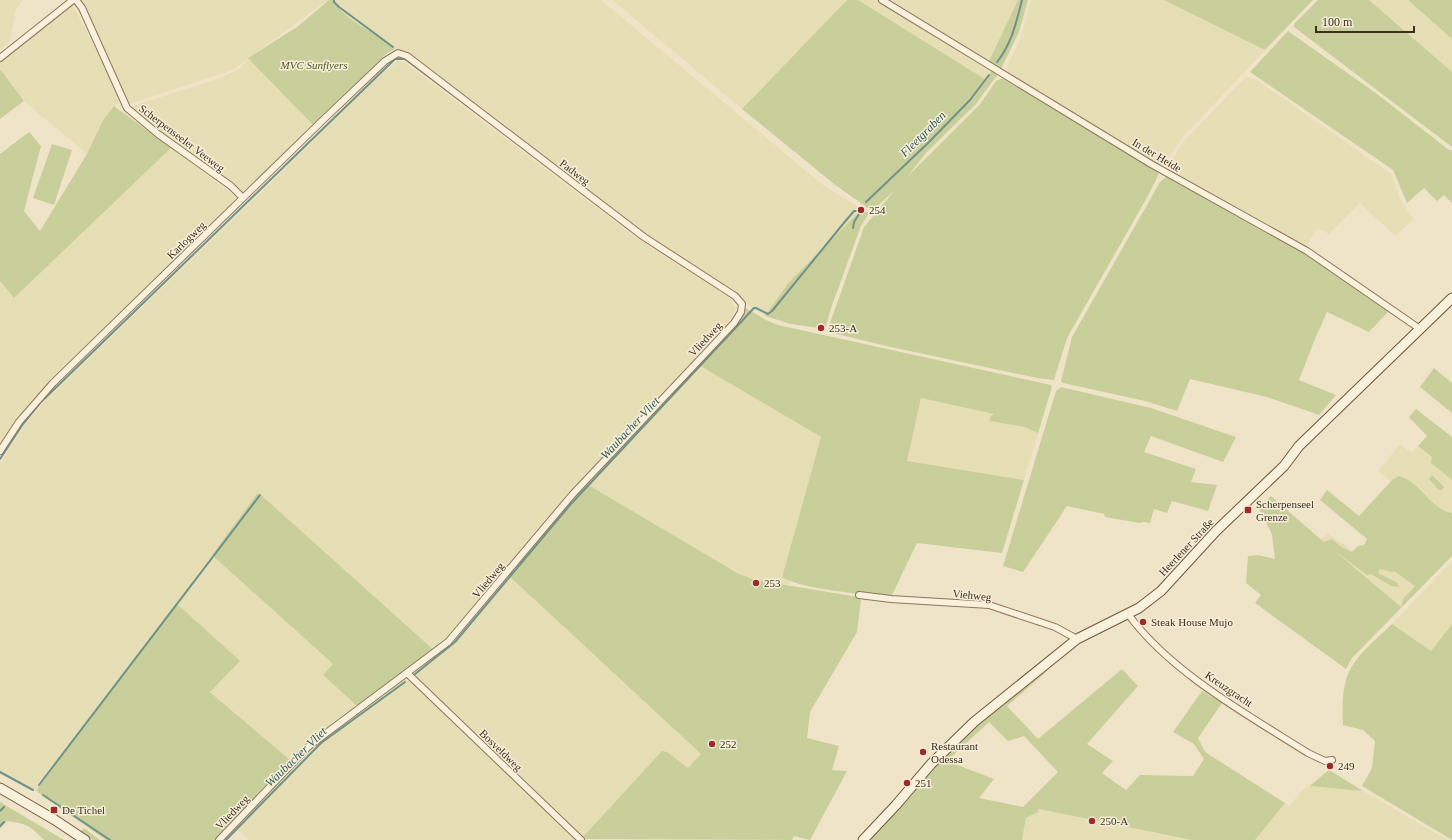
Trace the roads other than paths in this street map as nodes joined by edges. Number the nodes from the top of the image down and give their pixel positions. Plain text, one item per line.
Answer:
1 (75, 0) edge
2 (882, 0) edge
3 (398, 54) joint
4 (0, 58) edge
5 (243, 198) junction
6 (1452, 298) edge
7 (742, 304) joint
8 (1420, 329) junction
9 (0, 451) edge
10 (859, 595) dead end
11 (1128, 614) junction
12 (1077, 639) junction
13 (407, 673) junction
14 (1332, 760) dead end
15 (0, 788) edge
16 (85, 840) edge
17 (219, 840) edge
18 (581, 840) edge
19 (863, 840) edge

1 - 4 street
1 - 5 street, Scherpenseeler Veeweg
2 - 8 street, In der Heide
3 - 5 street, Karlogweg
3 - 7 street, Padweg
5 - 9 street, Karlogweg
6 - 8 main road, Heerlener Straße
7 - 13 street, Vliedweg
8 - 11 main road, Heerlener Straße
10 - 12 street, Viehweg
11 - 12 main road, Heerlener Straße
11 - 14 street, Kreuzgracht
12 - 19 main road, Heerlener Straße
13 - 17 street, Vliedweg
13 - 18 street, Bosveldweg
15 - 16 main road

